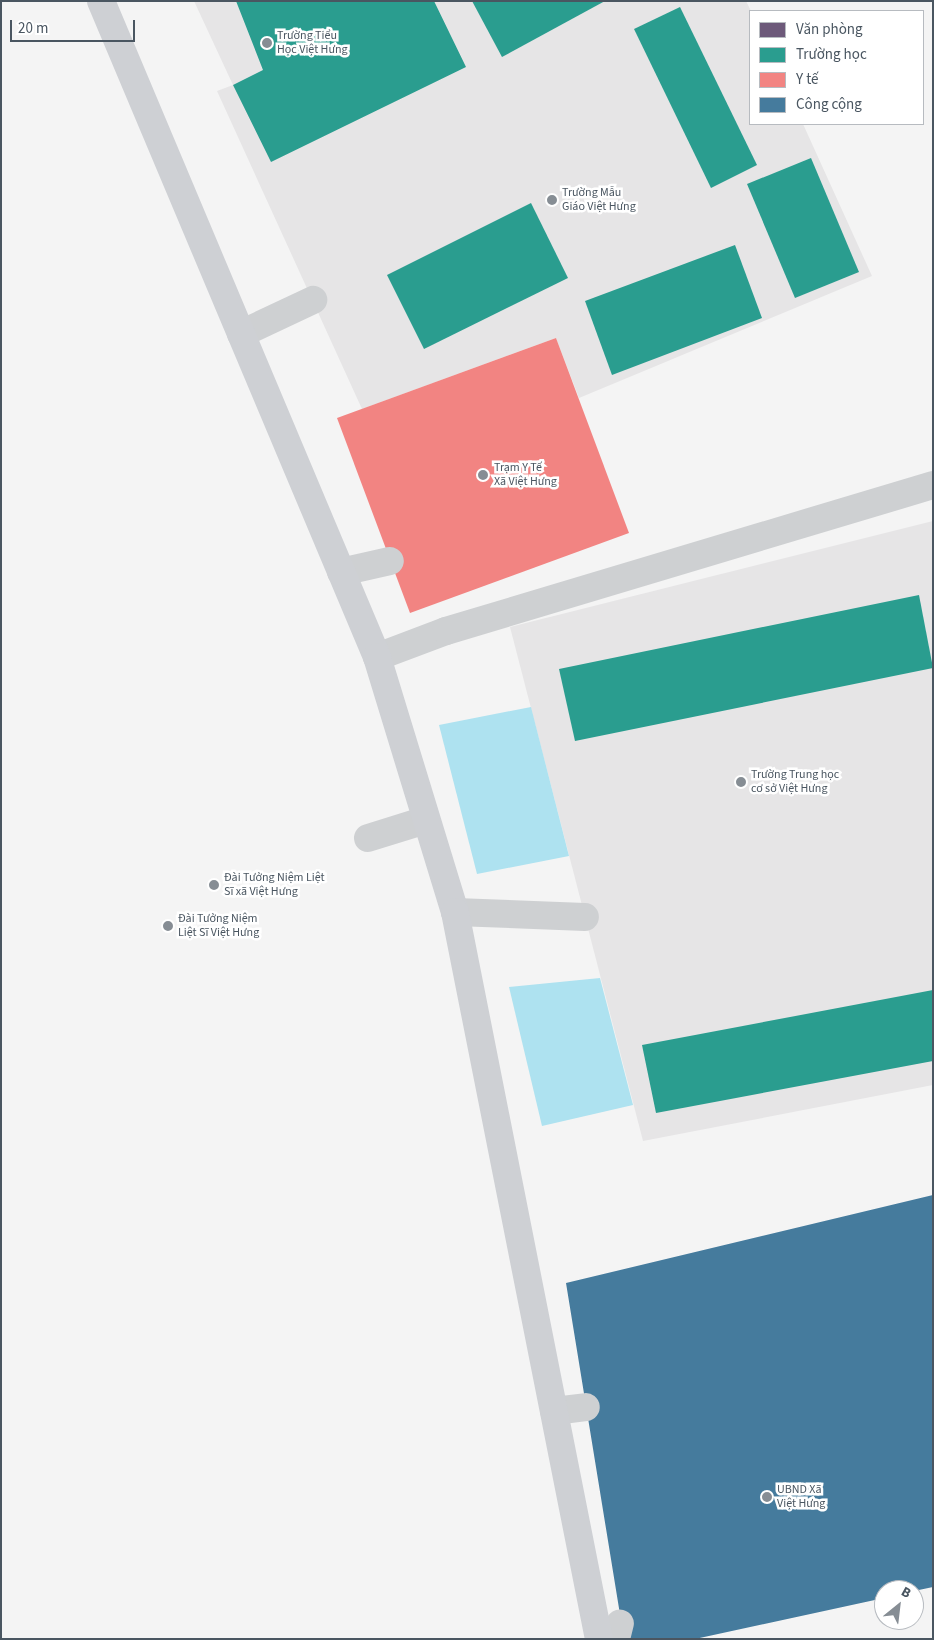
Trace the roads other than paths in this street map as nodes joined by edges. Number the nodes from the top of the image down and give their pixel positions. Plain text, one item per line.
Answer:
1 (102, 1) edge
2 (313, 300) dead end
3 (241, 334) junction
4 (933, 485) edge
5 (390, 561) dead end
6 (342, 572) junction
7 (377, 657) junction
8 (426, 820) junction
9 (368, 838) dead end
10 (455, 912) junction
11 (584, 917) dead end
12 (586, 1406) dead end
13 (554, 1411) junction
14 (599, 1639) edge

1 - 3 main road
2 - 3 street
3 - 6 main road
4 - 7 street
5 - 6 street
6 - 7 main road
7 - 8 main road
8 - 9 street
8 - 10 main road
10 - 11 street
10 - 13 main road
12 - 13 street
13 - 14 main road

